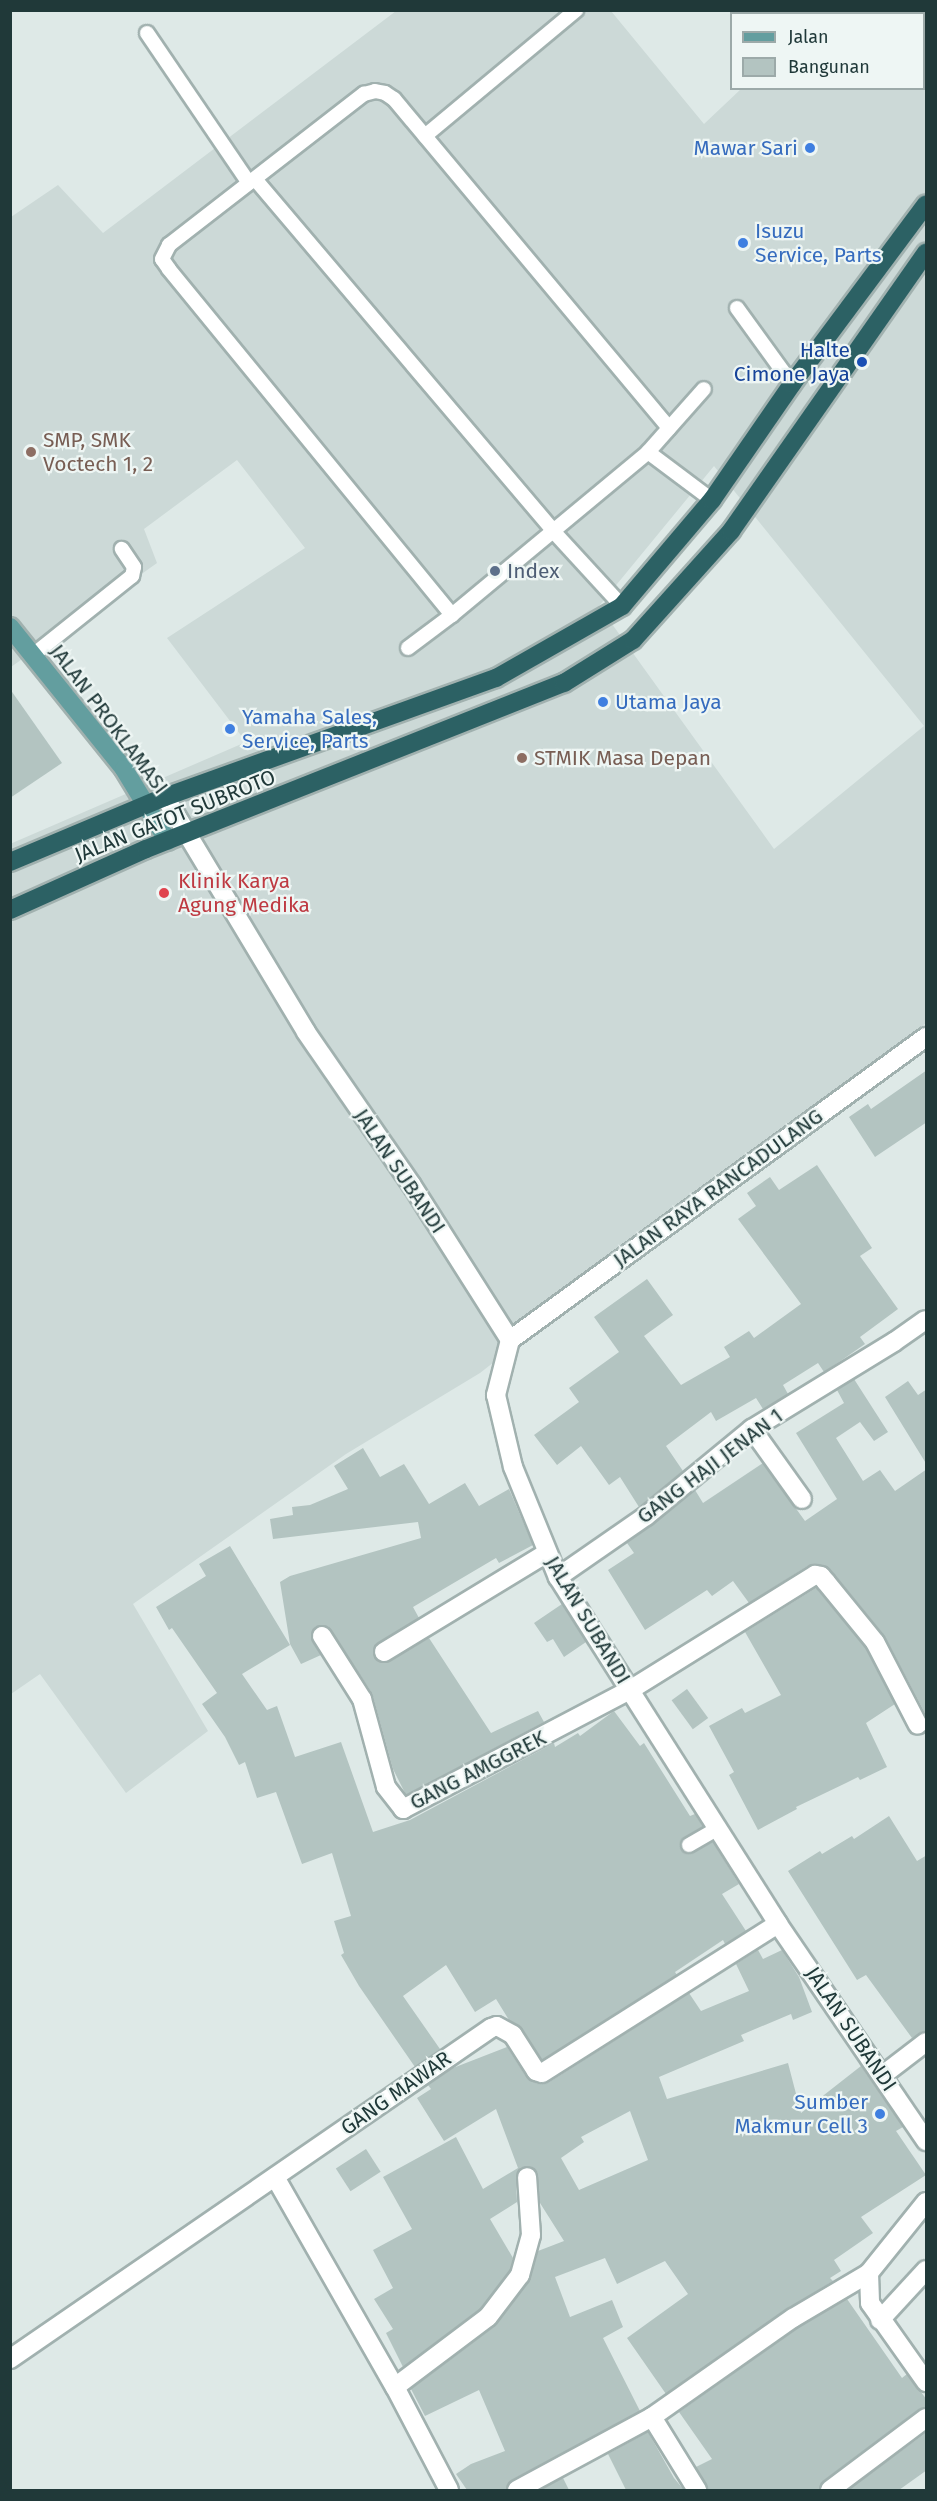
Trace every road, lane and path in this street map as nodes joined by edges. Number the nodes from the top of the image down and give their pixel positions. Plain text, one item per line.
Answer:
1 (576, 10) edge
2 (147, 33) dead end
3 (424, 136) junction
4 (252, 181) junction
5 (927, 204) edge
6 (925, 257) edge
7 (737, 308) dead end
8 (792, 384) junction
9 (704, 389) dead end
10 (669, 428) junction
11 (648, 452) junction
12 (712, 500) junction
13 (553, 531) junction
14 (123, 549) dead end
15 (622, 606) junction
16 (452, 615) junction
17 (10, 627) edge
18 (408, 648) dead end
19 (33, 655) junction
20 (165, 797) junction
21 (147, 805) junction
22 (186, 835) junction
23 (168, 841) junction
24 (10, 862) edge
25 (10, 910) edge
26 (927, 1037) edge
27 (925, 1320) edge
28 (510, 1340) junction
29 (752, 1429) junction
30 (802, 1499) dead end
31 (547, 1552) junction
32 (558, 1577) junction
33 (322, 1636) dead end
34 (384, 1652) dead end
35 (630, 1690) junction
36 (918, 1725) dead end
37 (717, 1829) junction
38 (689, 1845) dead end
39 (778, 1924) junction
40 (927, 2042) edge
41 (883, 2075) junction
42 (927, 2141) edge
43 (275, 2177) junction
44 (527, 2178) dead end
45 (927, 2202) edge
46 (927, 2270) edge
47 (869, 2273) junction
48 (880, 2320) junction
49 (10, 2360) edge
50 (927, 2382) edge
51 (395, 2387) junction
52 (652, 2417) junction
53 (927, 2418) edge
54 (448, 2490) edge
55 (517, 2490) edge
56 (697, 2490) edge
57 (830, 2490) edge

1 - 3 lane
2 - 4 lane
3 - 4 lane
3 - 10 lane
4 - 13 lane
4 - 16 lane
5 - 8 highway, JALAN GATOT SUBROTO
6 - 22 highway, JALAN GATOT SUBROTO
7 - 8 lane
8 - 12 highway, JALAN GATOT SUBROTO
9 - 10 lane
10 - 11 lane
11 - 12 lane
11 - 13 lane
12 - 15 highway, JALAN GATOT SUBROTO
13 - 15 lane
13 - 16 lane
14 - 19 lane
15 - 20 highway, JALAN GATOT SUBROTO
16 - 18 lane
17 - 19 main road, JALAN PROKLAMASI
19 - 21 main road, JALAN PROKLAMASI
20 - 21 highway, JALAN GATOT SUBROTO
20 - 22 street, JALAN SUBANDI
21 - 23 main road, JALAN PROKLAMASI
21 - 24 highway, JALAN GATOT SUBROTO
22 - 23 highway, JALAN GATOT SUBROTO
22 - 28 street, JALAN SUBANDI
23 - 25 highway, JALAN GATOT SUBROTO
26 - 28 street, JALAN RAYA RANCADULANG
27 - 29 street, GANG HAJI JENAN 1
28 - 31 street, JALAN SUBANDI
29 - 30 street
29 - 32 street, GANG HAJI JENAN 1
31 - 32 street, JALAN SUBANDI
31 - 34 street
32 - 35 street, JALAN SUBANDI
33 - 35 street, GANG AMGGREK
35 - 36 street
35 - 37 street, JALAN SUBANDI
37 - 38 lane
37 - 39 street, JALAN SUBANDI
39 - 41 street, JALAN SUBANDI
39 - 43 street, GANG MAWAR
40 - 41 street
41 - 42 street, JALAN SUBANDI
43 - 49 street, GANG MAWAR
43 - 51 street
44 - 51 street
45 - 47 street
46 - 48 street
47 - 48 street
47 - 52 street
48 - 50 street
51 - 54 street
52 - 55 street
52 - 56 street
53 - 57 street

